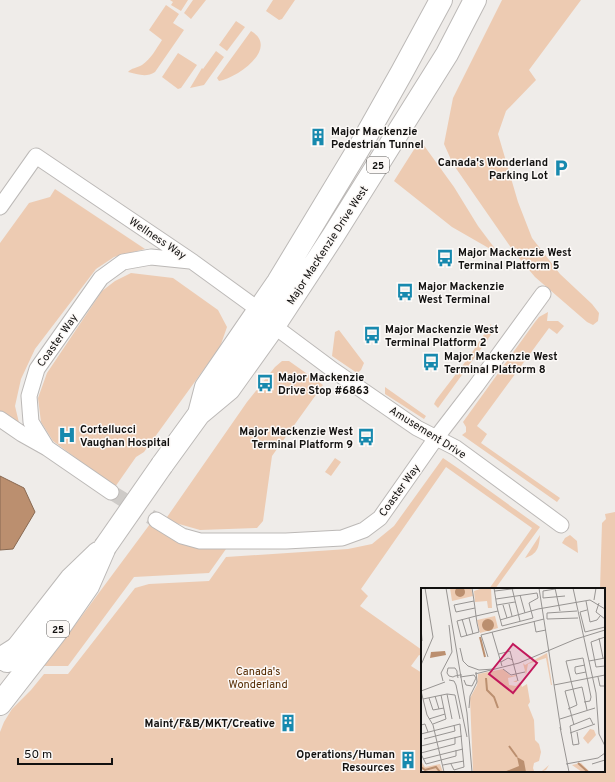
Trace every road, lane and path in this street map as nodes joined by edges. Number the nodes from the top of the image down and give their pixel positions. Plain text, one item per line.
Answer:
1 (441, 0) edge
2 (475, 0) edge
3 (0, 207) edge
4 (193, 262) junction
5 (543, 294) dead end
6 (259, 310) junction
7 (274, 326) junction
8 (199, 414) junction
9 (0, 419) edge
10 (436, 438) junction
11 (47, 448) junction
12 (111, 492) tunnel mouth
13 (156, 520) tunnel mouth
14 (561, 525) dead end
15 (105, 547) junction
16 (20, 647) junction
17 (0, 659) edge
18 (0, 670) edge
19 (0, 704) edge

1 - 6 main road, Major MacKenzie Drive West / 25
2 - 7 main road, Major MacKenzie Drive West / 25
3 - 4 street, Wellness Way
4 - 6 street, Wellness Way
4 - 11 street, Coaster Way
5 - 10 street, Coaster Way
6 - 7 street, Wellness Way
6 - 8 main road, Major MacKenzie Drive West / 25
7 - 8 main road, Major MacKenzie Drive West / 25
7 - 10 street, Amusement Drive
8 - 15 main road, Major MacKenzie Drive West / 25, bridge
9 - 11 street
10 - 13 street, Coaster Way
10 - 14 street, Amusement Drive
11 - 12 street, Coaster Way
15 - 16 main road, Major MacKenzie Drive West / 25
15 - 19 main road, Major MacKenzie Drive West / 25
16 - 17 main road
16 - 18 main road, Major MacKenzie Drive West / 25

